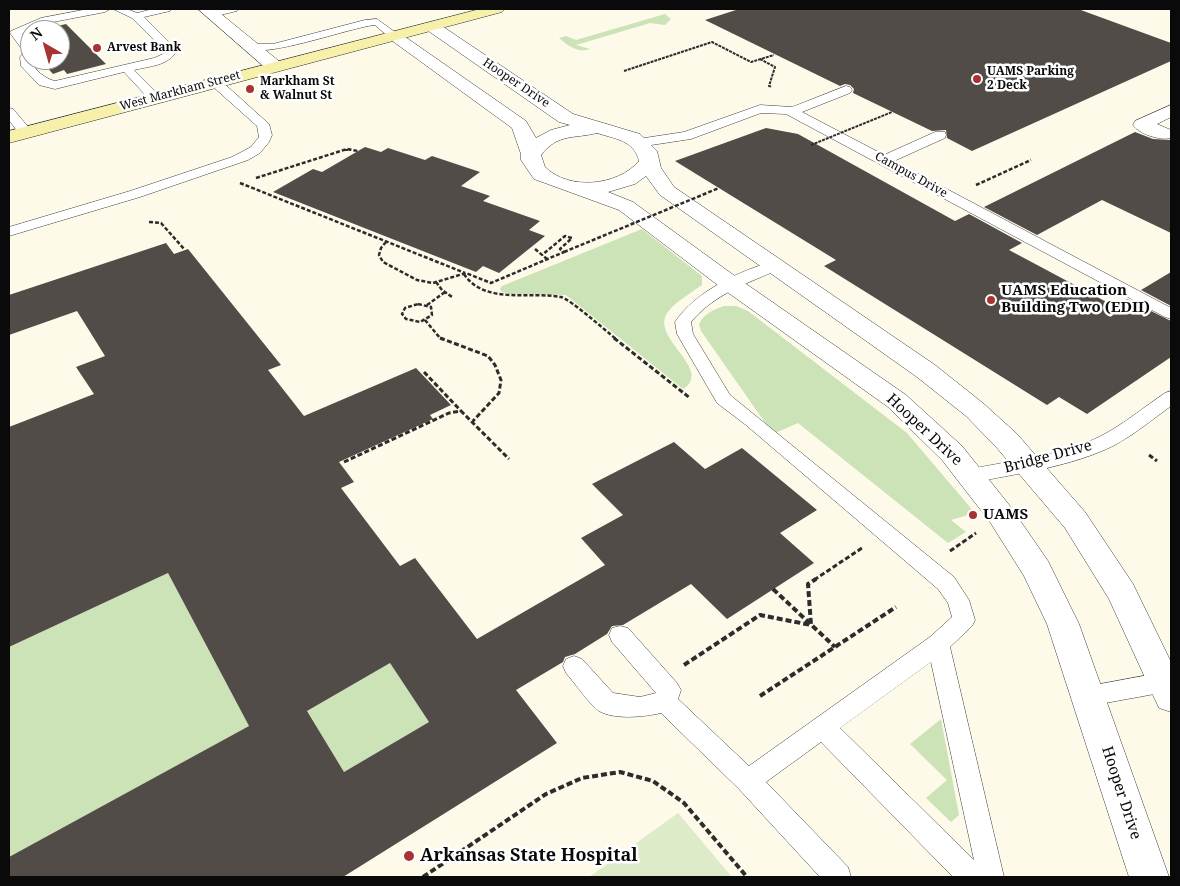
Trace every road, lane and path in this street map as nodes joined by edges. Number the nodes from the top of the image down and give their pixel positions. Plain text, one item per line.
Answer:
1 (104, 9) edge
2 (118, 9) edge
3 (166, 9) edge
4 (233, 9) edge
5 (497, 9) edge
6 (209, 11) edge
7 (136, 16) junction
8 (55, 20) edge
9 (433, 27) junction
10 (20, 29) edge
11 (394, 36) junction
12 (310, 37) junction
13 (20, 39) edge
14 (252, 48) junction
15 (328, 53) junction
16 (774, 54) dead end
17 (760, 59) junction
18 (274, 66) junction
19 (31, 70) edge
20 (127, 70) junction
21 (624, 71) dead end
22 (216, 82) junction
23 (774, 88) dead end
24 (846, 90) dead end
25 (155, 98) junction
26 (1171, 110) edge
27 (792, 111) junction
28 (9, 112) edge
29 (892, 112) dead end
30 (604, 130) junction
31 (1164, 134) dead end
32 (17, 135) edge
33 (940, 135) dead end
34 (811, 145) dead end
35 (643, 153) junction
36 (532, 154) junction
37 (885, 160) junction
38 (1031, 160) dead end
39 (240, 183) dead end
40 (719, 188) dead end
41 (583, 189) junction
42 (969, 189) dead end
43 (149, 222) dead end
44 (9, 232) edge
45 (386, 242) junction
46 (184, 249) dead end
47 (535, 249) dead end
48 (564, 252) junction
49 (542, 255) junction
50 (547, 259) junction
51 (775, 266) junction
52 (465, 273) junction
53 (436, 282) junction
54 (731, 284) junction
55 (444, 292) junction
56 (452, 297) dead end
57 (427, 305) junction
58 (1171, 314) edge
59 (425, 320) junction
60 (424, 372) dead end
61 (1171, 397) edge
62 (690, 398) dead end
63 (461, 411) junction
64 (473, 421) junction
65 (1149, 455) dead end
66 (509, 459) dead end
67 (1157, 461) dead end
68 (344, 462) dead end
69 (1028, 464) junction
70 (971, 476) junction
71 (979, 531) dead end
72 (886, 533) junction
73 (957, 546) dead end
74 (773, 589) dead end
75 (896, 607) dead end
76 (811, 625) junction
77 (620, 635) dead end
78 (938, 644) junction
79 (835, 647) junction
80 (574, 666) dead end
81 (1169, 686) edge
82 (663, 691) junction
83 (760, 696) dead end
84 (1089, 696) junction
85 (822, 727) junction
86 (748, 780) junction
87 (423, 877) edge
88 (747, 877) edge
89 (838, 877) edge
90 (972, 877) edge
91 (991, 877) edge
92 (1149, 877) edge

1 - 8 lane
2 - 7 lane
3 - 7 lane
4 - 6 lane
5 - 9 main road, West Markham Street
6 - 14 street
7 - 20 lane
9 - 11 main road, West Markham Street
9 - 30 street, Hooper Drive
10 - 13 lane
11 - 12 lane
11 - 15 main road, West Markham Street
11 - 36 street, Hooper Drive
12 - 14 lane
12 - 15 lane
14 - 18 street
15 - 18 main road, West Markham Street
16 - 17 path
17 - 21 path
17 - 23 path
18 - 22 main road, West Markham Street
19 - 20 lane
20 - 25 lane
22 - 25 main road, West Markham Street
22 - 44 lane
24 - 27 lane
25 - 32 main road, West Markham Street
26 - 31 street
27 - 35 lane, Campus Drive
27 - 37 lane, Campus Drive
28 - 32 lane
29 - 34 path, bridge
30 - 35 street, Hooper Drive
30 - 36 street, Hooper Drive
33 - 37 lane
35 - 41 street, Hooper Drive
35 - 51 street
36 - 41 street, Hooper Drive
37 - 58 lane, Campus Drive
38 - 42 path
39 - 45 path
40 - 48 path, bridge
41 - 54 street, Hooper Drive
43 - 46 path
45 - 52 path
45 - 53 path
47 - 49 path
48 - 49 path
48 - 50 path
49 - 50 path
50 - 52 path
51 - 54 lane
51 - 69 street
52 - 53 path
52 - 62 path
53 - 55 path
54 - 70 street, Hooper Drive
54 - 72 lane
55 - 56 path
55 - 57 path
57 - 59 path
57 - 59 path
59 - 64 path
60 - 63 path
61 - 69 lane, Bridge Drive
63 - 64 path
63 - 68 path
64 - 66 path
65 - 67 path
69 - 70 lane, Bridge Drive
69 - 81 street
70 - 84 street, Hooper Drive
71 - 73 path
72 - 76 path
72 - 78 lane
74 - 76 path
75 - 79 path
76 - 79 path
76 - 82 path
77 - 82 lane
78 - 85 lane
78 - 91 lane
79 - 83 path
80 - 82 lane
81 - 84 lane
82 - 86 lane
84 - 92 street, Hooper Drive
85 - 86 lane
85 - 90 lane
86 - 89 lane
87 - 88 path

